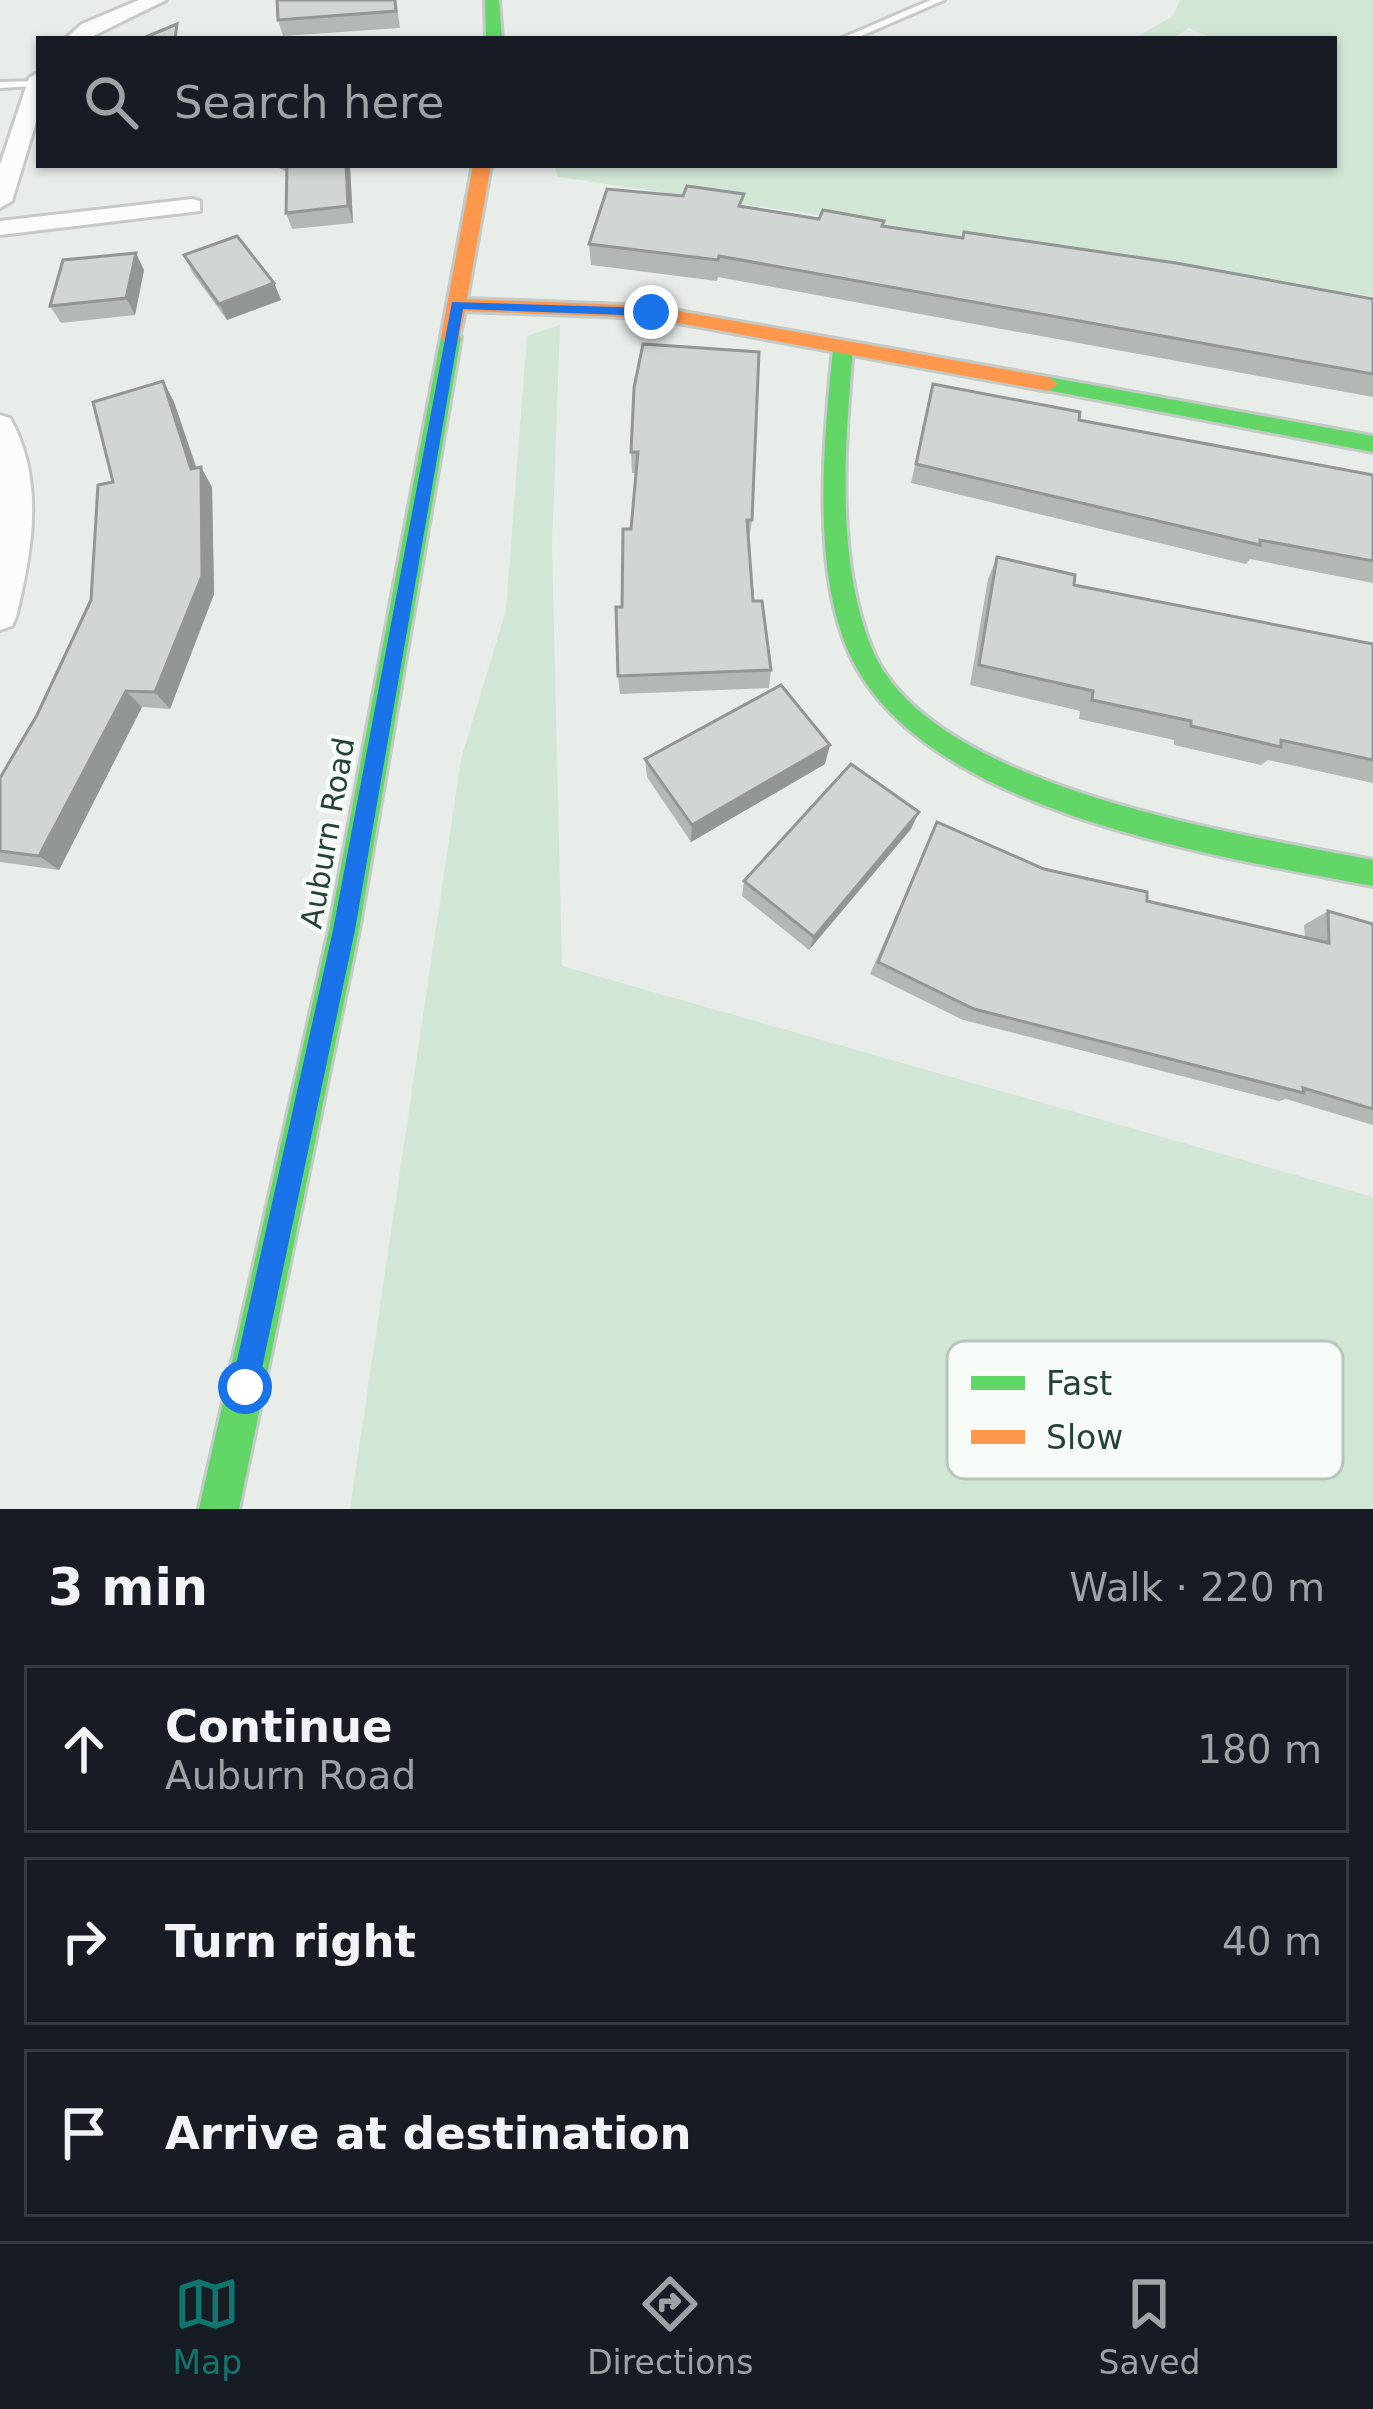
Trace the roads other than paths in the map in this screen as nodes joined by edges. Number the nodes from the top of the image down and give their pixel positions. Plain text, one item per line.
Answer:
1 (156, 0) edge
2 (492, 0) edge
3 (940, 0) edge
4 (79, 36) edge
5 (494, 36) edge
6 (852, 36) edge
7 (36, 81) edge
8 (36, 84) edge
9 (0, 85) edge
10 (481, 168) edge
11 (0, 201) edge
12 (192, 206) dead end
13 (0, 228) edge
14 (457, 305) junction
15 (843, 349) junction
16 (0, 425) edge
17 (1373, 444) edge
18 (0, 617) edge
19 (1373, 873) edge
20 (218, 1509) edge

1 - 4 street
2 - 5 street
3 - 6 lane
7 - 9 lane
8 - 11 street
10 - 14 street, Auburn Road
12 - 13 street
14 - 15 street
14 - 20 street, Auburn Road
15 - 17 street
15 - 19 street
16 - 18 street

